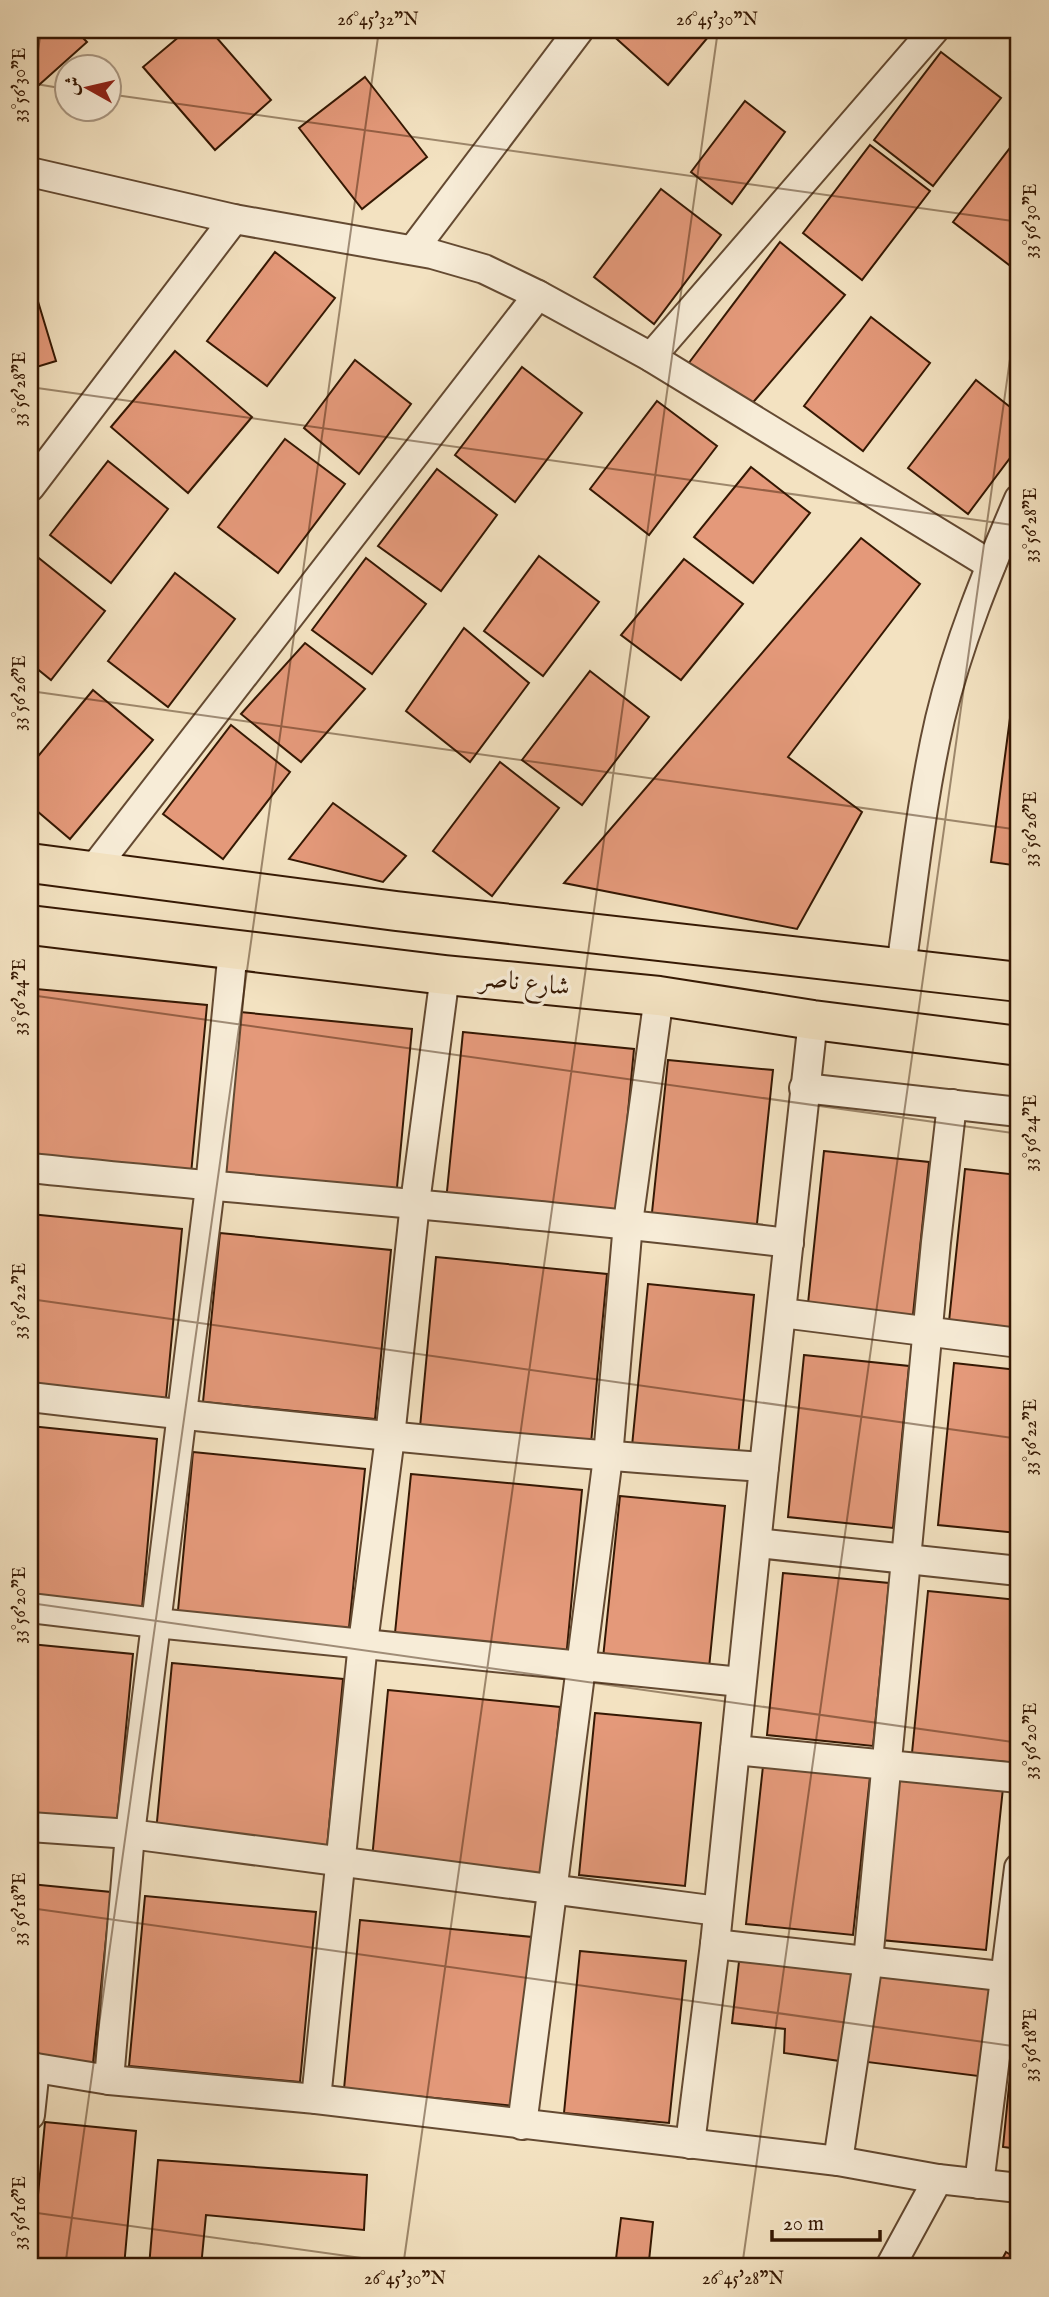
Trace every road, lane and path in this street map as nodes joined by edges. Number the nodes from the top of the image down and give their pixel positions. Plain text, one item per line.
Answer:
1 (579, 30) edge
2 (934, 30) edge
3 (30, 172) edge
4 (234, 219) junction
5 (413, 250) junction
6 (538, 295) junction
7 (651, 357) junction
8 (30, 487) edge
9 (1019, 499) edge
10 (991, 565) junction
11 (30, 863) edge
12 (92, 871) junction
13 (396, 911) junction
14 (30, 925) edge
15 (233, 949) junction
16 (901, 967) junction
17 (389, 968) junction
18 (445, 975) junction
19 (1019, 982) edge
20 (659, 996) junction
21 (813, 1020) junction
22 (1019, 1046) edge
23 (804, 1088) junction
24 (952, 1104) junction
25 (1019, 1112) edge
26 (30, 1168) edge
27 (210, 1186) junction
28 (415, 1203) junction
29 (628, 1223) junction
30 (789, 1243) junction
31 (782, 1313) junction
32 (929, 1333) junction
33 (1019, 1343) edge
34 (30, 1396) edge
35 (182, 1415) junction
36 (390, 1437) junction
37 (608, 1457) junction
38 (764, 1467) junction
39 (757, 1543) junction
40 (907, 1559) junction
41 (1019, 1571) edge
42 (30, 1608) edge
43 (156, 1623) junction
44 (363, 1643) junction
45 (580, 1666) junction
46 (741, 1682) junction
47 (735, 1750) junction
48 (886, 1765) junction
49 (1019, 1778) edge
50 (30, 1827) edge
51 (130, 1834) junction
52 (342, 1861) junction
53 (1019, 1868) edge
54 (551, 1888) junction
55 (718, 1911) junction
56 (715, 1944) junction
57 (868, 1961) junction
58 (1012, 1977) edge
59 (32, 2067) edge
60 (109, 2080) junction
61 (316, 2099) junction
62 (30, 2115) edge
63 (522, 2125) junction
64 (690, 2144) junction
65 (838, 2161) junction
66 (938, 2179) junction
67 (979, 2184) junction
68 (1019, 2188) edge
69 (890, 2267) edge

1 - 5 street
2 - 7 street
3 - 4 street
4 - 5 street
4 - 8 street
5 - 6 street
6 - 7 street
6 - 12 street
7 - 10 street
9 - 10 street
10 - 16 street
11 - 12 main road
12 - 13 main road
13 - 16 main road
13 - 17 main road
14 - 15 main road, شارع ناصر
15 - 17 main road, شارع ناصر
15 - 27 street
16 - 19 main road
17 - 18 main road, شارع ناصر
18 - 20 main road, شارع ناصر
18 - 28 street
20 - 21 main road, شارع ناصر
20 - 29 street
21 - 22 main road, شارع ناصر
21 - 23 street
23 - 24 street
23 - 30 street
24 - 25 street
24 - 32 street
26 - 27 street
27 - 28 street
27 - 35 street
28 - 29 street
28 - 36 street
29 - 30 street
29 - 37 street
30 - 31 street
31 - 32 street
31 - 38 street
32 - 33 street
32 - 40 street
34 - 35 street
35 - 36 street
35 - 43 street
36 - 37 street
36 - 44 street
37 - 38 street
37 - 45 street
38 - 39 street
39 - 40 street
39 - 46 street
40 - 41 street
40 - 48 street
42 - 43 street
43 - 44 street
43 - 51 street
44 - 45 street
44 - 52 street
45 - 46 street
45 - 54 street
46 - 47 street
47 - 48 street
47 - 55 street
48 - 49 street
48 - 57 street
50 - 51 street
51 - 52 street
51 - 60 street
52 - 54 street
52 - 61 street
53 - 58 street
54 - 55 street
54 - 63 street
55 - 56 street
56 - 57 street
56 - 64 street
57 - 58 street
57 - 65 street
58 - 67 street
59 - 60 street
59 - 62 street
60 - 61 street
61 - 63 street
63 - 64 street
64 - 65 street
65 - 66 street
66 - 67 street
66 - 69 street
67 - 68 street

